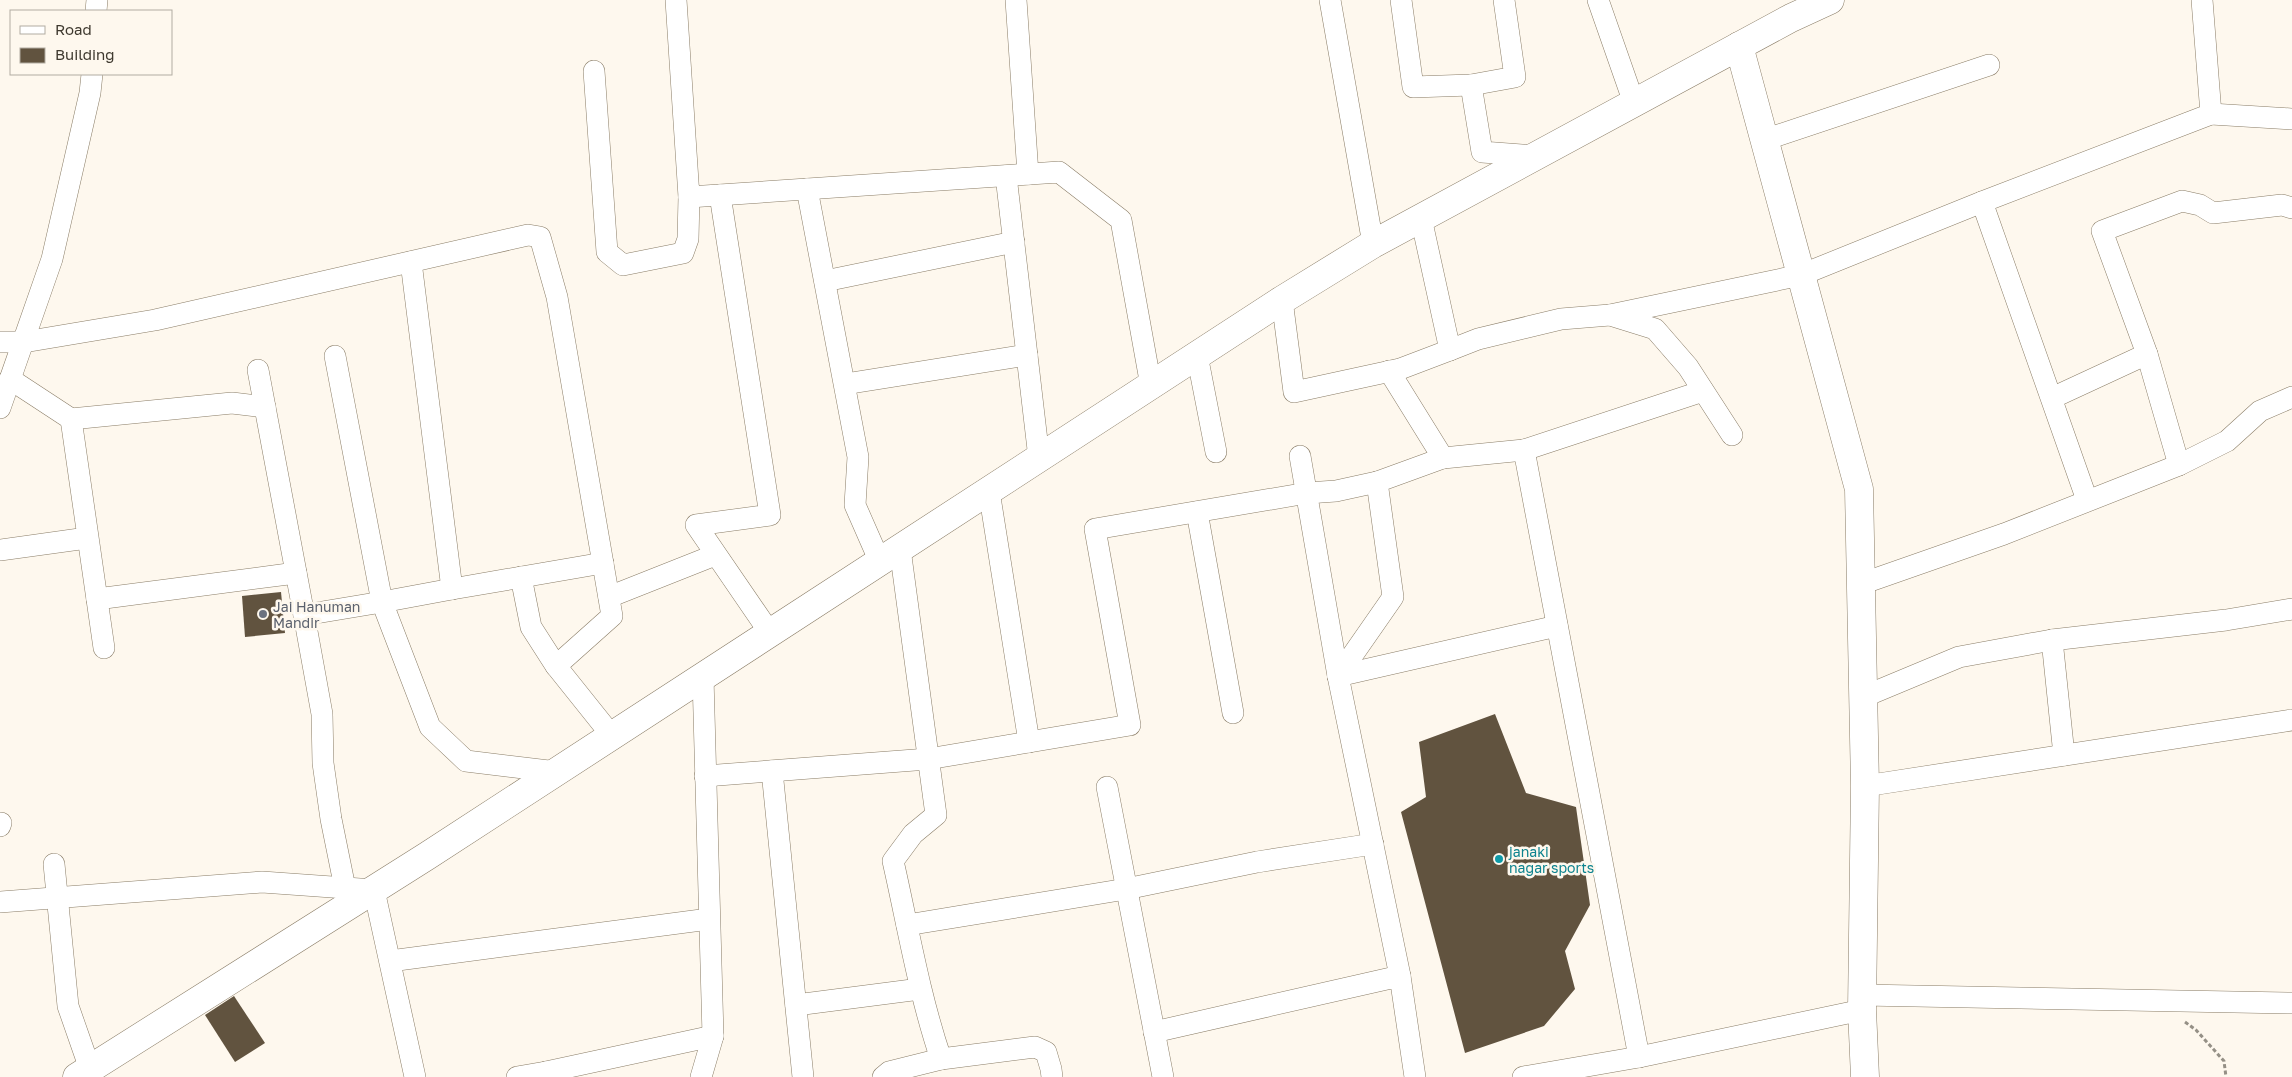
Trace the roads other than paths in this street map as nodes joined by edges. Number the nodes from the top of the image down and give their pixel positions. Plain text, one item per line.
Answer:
1 (676, 0) edge
2 (1016, 0) edge
3 (1330, 0) edge
4 (1401, 0) edge
5 (1504, 0) edge
6 (1598, 0) edge
7 (2202, 0) edge
8 (1824, 1) edge
9 (1739, 46) junction
10 (1989, 65) dead end
11 (594, 71) dead end
12 (92, 75) edge
13 (1471, 85) junction
14 (1634, 103) junction
15 (2210, 114) junction
16 (2292, 119) edge
17 (1764, 140) junction
18 (1537, 156) junction
19 (1028, 174) junction
20 (1006, 176) junction
21 (807, 189) junction
22 (720, 195) junction
23 (689, 197) junction
24 (1982, 202) junction
25 (2292, 208) edge
26 (1421, 218) junction
27 (1014, 242) junction
28 (1373, 244) junction
29 (411, 262) junction
30 (1801, 275) junction
31 (825, 281) junction
32 (1282, 300) junction
33 (1610, 315) junction
34 (0, 342) edge
35 (24, 342) junction
36 (1450, 350) junction
37 (2147, 354) junction
38 (1027, 355) junction
39 (335, 356) dead end
40 (1197, 356) junction
41 (258, 370) dead end
42 (1390, 371) junction
43 (10, 379) junction
44 (845, 384) junction
45 (1151, 386) junction
46 (1704, 391) junction
47 (2292, 397) edge
48 (2052, 398) junction
49 (265, 407) junction
50 (0, 408) edge
51 (70, 418) junction
52 (1732, 435) dead end
53 (1524, 450) junction
54 (1216, 452) dead end
55 (1300, 456) dead end
56 (1039, 458) junction
57 (1443, 458) junction
58 (2179, 466) junction
59 (1377, 482) junction
60 (989, 491) junction
61 (1307, 493) junction
62 (2087, 500) junction
63 (1197, 512) junction
64 (87, 538) junction
65 (0, 550) edge
66 (715, 555) junction
67 (890, 555) junction
68 (603, 563) junction
69 (296, 573) junction
70 (521, 578) junction
71 (1861, 584) junction
72 (452, 589) junction
73 (609, 597) junction
74 (98, 599) junction
75 (382, 602) junction
76 (2292, 609) edge
77 (304, 615) junction
78 (1557, 626) junction
79 (770, 633) junction
80 (2052, 640) junction
81 (104, 648) dead end
82 (556, 666) junction
83 (1338, 676) junction
84 (702, 677) junction
85 (1864, 697) junction
86 (1233, 713) dead end
87 (2292, 720) edge
88 (612, 736) junction
89 (1029, 742) junction
90 (2064, 755) junction
91 (928, 759) junction
92 (772, 771) junction
93 (557, 772) junction
94 (705, 776) junction
95 (1865, 786) junction
96 (1107, 787) dead end
97 (1373, 844) junction
98 (54, 864) dead end
99 (345, 888) junction
100 (374, 890) junction
101 (1126, 890) junction
102 (58, 897) junction
103 (0, 902) edge
104 (709, 919) junction
105 (907, 925) junction
106 (390, 960) junction
107 (1400, 976) junction
108 (920, 989) junction
109 (1862, 1002) junction
110 (2292, 1003) edge
111 (796, 1005) junction
112 (1154, 1032) junction
113 (713, 1036) junction
114 (1639, 1057) junction
115 (940, 1059) junction
116 (84, 1073) edge
117 (546, 1074) edge
118 (1529, 1076) edge
119 (415, 1077) edge
120 (518, 1077) edge
121 (702, 1077) edge
122 (803, 1077) edge
123 (883, 1077) edge
124 (1052, 1077) edge
125 (1163, 1077) edge
126 (1415, 1077) edge
127 (1865, 1077) edge

1 - 23 street
2 - 19 street
3 - 28 street
4 - 13 street
5 - 13 street
6 - 14 street
7 - 15 street
8 - 9 street
9 - 14 street
9 - 17 street
10 - 17 street
11 - 23 street
12 - 35 street
13 - 18 street
14 - 18 street
15 - 16 street
15 - 24 street
17 - 30 street
18 - 26 street
19 - 20 street
19 - 45 street
20 - 21 street
20 - 27 street
21 - 22 street
21 - 31 street
22 - 23 street
22 - 66 street
24 - 30 street
24 - 48 street
25 - 37 street
26 - 28 street
26 - 36 street
27 - 31 street
27 - 38 street
28 - 32 street
29 - 35 street
29 - 68 street
29 - 72 street
30 - 33 street
30 - 71 street
31 - 44 street
32 - 40 street
32 - 42 street
33 - 36 street
33 - 46 street
34 - 35 street
35 - 43 street
36 - 42 street
37 - 48 street
37 - 58 street
38 - 44 street
38 - 56 street
39 - 75 street
40 - 45 street
40 - 54 street
41 - 49 street
42 - 57 street
43 - 50 street
43 - 51 street
44 - 67 street
45 - 56 street
46 - 52 street
46 - 53 street
47 - 58 street
48 - 62 street
49 - 51 street
49 - 69 street
51 - 64 street
53 - 57 street
53 - 78 street
55 - 61 street
56 - 60 street
57 - 59 street
58 - 62 street
59 - 61 street
59 - 83 street
60 - 67 street
60 - 89 street
61 - 63 street
61 - 83 street
62 - 71 street
63 - 86 street
63 - 89 street
64 - 65 street
64 - 74 street
66 - 73 street
66 - 79 street
67 - 79 street
67 - 91 street
68 - 70 street
68 - 73 street
69 - 74 street
69 - 77 street
70 - 72 street
70 - 82 street
71 - 85 street
72 - 75 street
73 - 82 street
74 - 81 street
75 - 77 street
75 - 93 street
76 - 80 street
77 - 99 street
78 - 83 street
78 - 114 street
79 - 84 street
80 - 85 street
80 - 90 street
82 - 88 street
83 - 97 street
84 - 88 street
84 - 94 street
85 - 95 street
87 - 90 street
88 - 93 street
89 - 91 street
90 - 95 street
91 - 92 street
91 - 105 street
92 - 94 street
92 - 111 street
93 - 100 street
94 - 104 street
95 - 109 street
96 - 101 street
97 - 101 street
97 - 107 street
98 - 102 street
99 - 100 street
99 - 102 street
100 - 106 street
100 - 116 street
101 - 105 street
101 - 112 street
102 - 103 street
102 - 116 street
104 - 106 street
104 - 113 street
105 - 108 street
106 - 119 street
107 - 112 street
107 - 126 street
108 - 111 street
108 - 115 street
109 - 110 street
109 - 114 street
109 - 127 street
111 - 122 street
112 - 125 street
113 - 117 street
113 - 121 street
114 - 118 street
115 - 123 street
115 - 124 street
117 - 120 street

